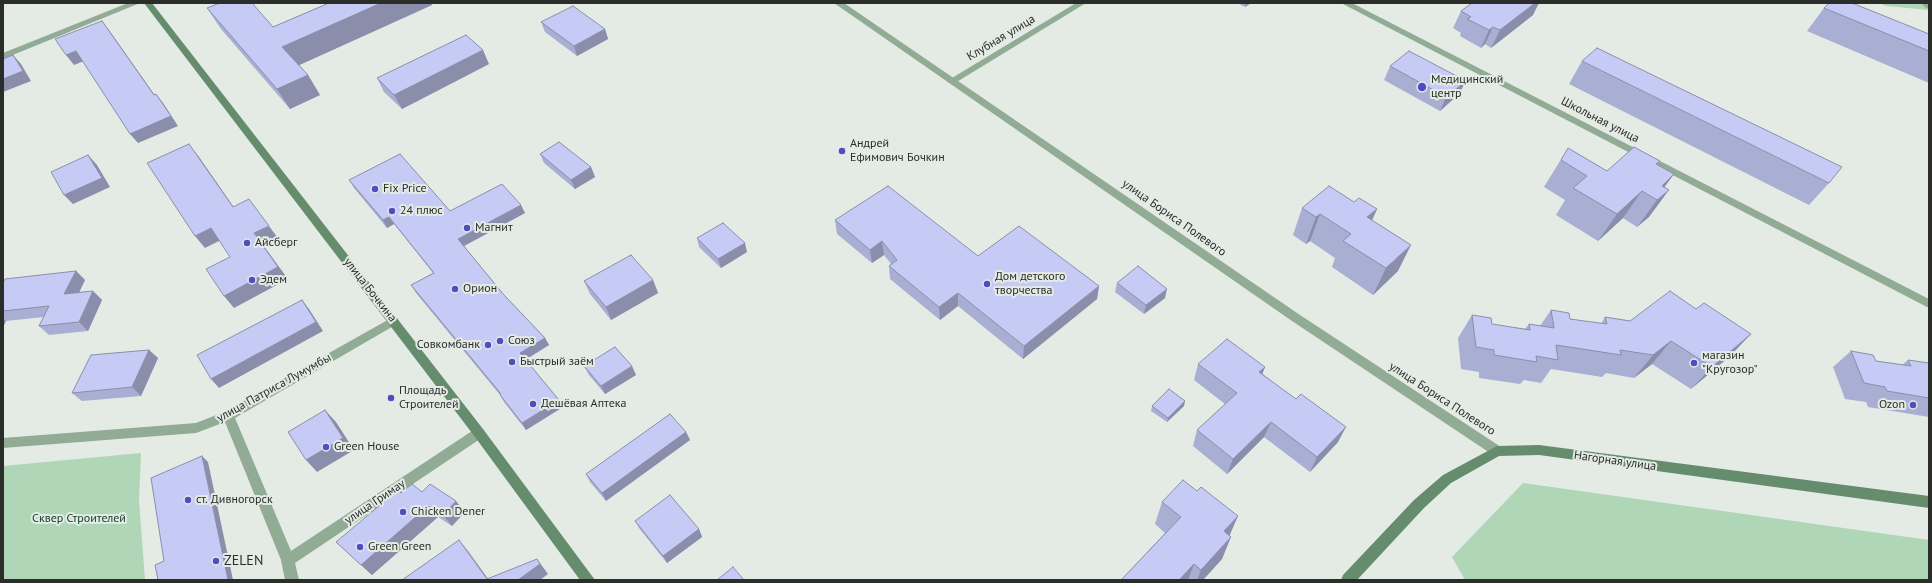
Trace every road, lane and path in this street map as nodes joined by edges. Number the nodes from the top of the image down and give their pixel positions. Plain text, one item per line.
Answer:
1 (136, 3) edge
2 (148, 3) edge
3 (838, 3) edge
4 (1082, 3) edge
5 (1345, 3) edge
6 (1925, 3) edge
7 (1929, 6) edge
8 (3, 56) edge
9 (952, 81) junction
10 (1929, 304) edge
11 (393, 321) junction
12 (228, 416) junction
13 (479, 433) junction
14 (3, 443) edge
15 (1497, 451) junction
16 (1929, 502) edge
17 (288, 560) junction
18 (292, 580) edge
19 (588, 580) edge
20 (1348, 580) edge

1 - 8 street
2 - 11 main road, улица Бочкина
3 - 9 street, улица Бориса Полевого
4 - 9 street, Клубная улица
5 - 10 street, Школьная улица
6 - 7 street
9 - 15 street, улица Бориса Полевого
11 - 12 street, улица Патриса Лумумбы
11 - 13 main road, улица Бочкина
12 - 14 street, улица Патриса Лумумбы
12 - 17 street
13 - 17 street, улица Гримау
13 - 19 main road, улица Бочкина
15 - 16 main road, Нагорная улица
15 - 20 main road, Нагорная улица
17 - 18 street

